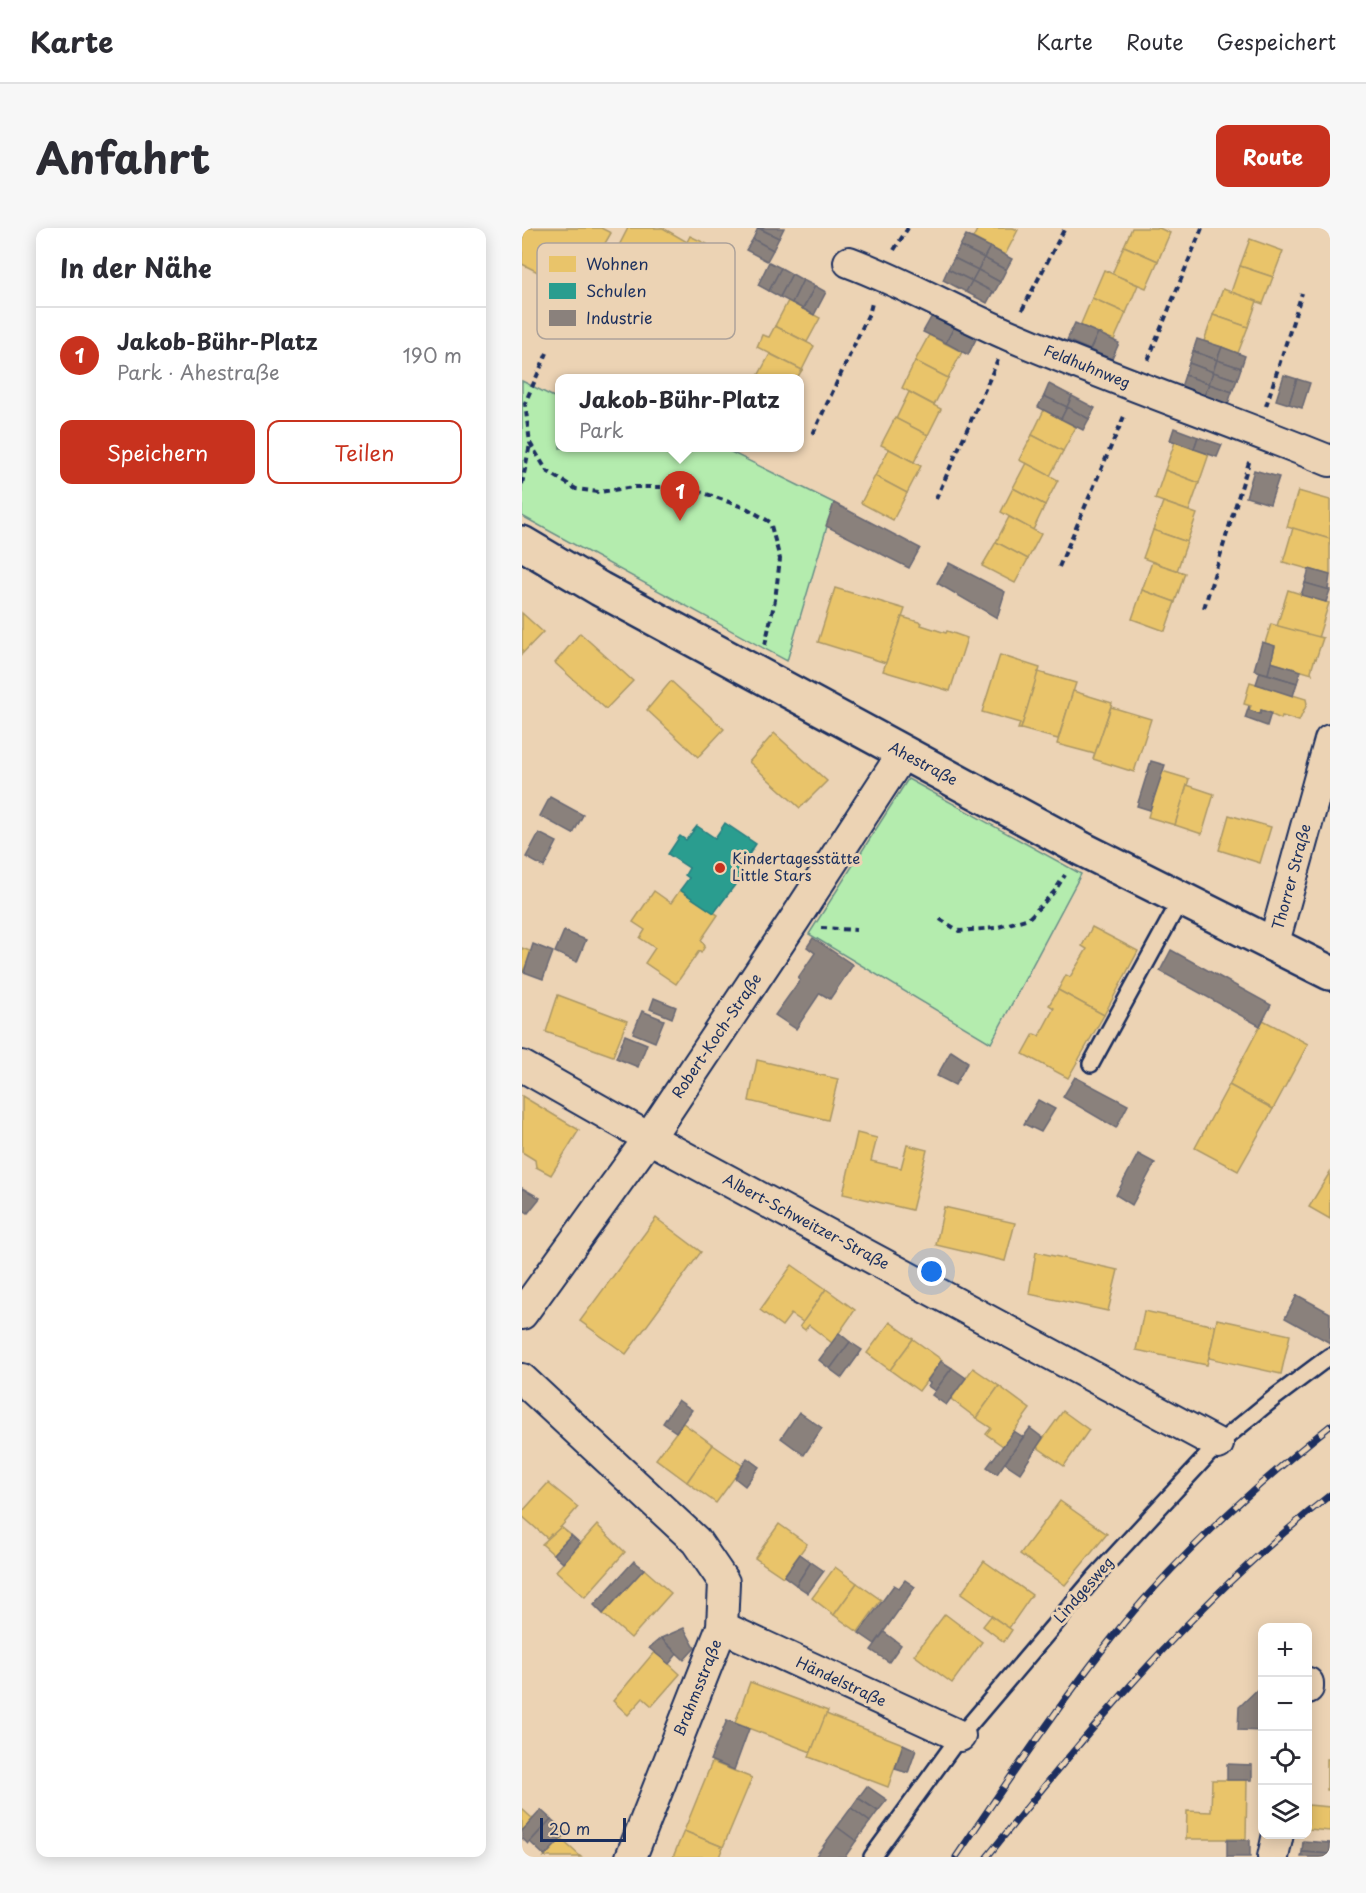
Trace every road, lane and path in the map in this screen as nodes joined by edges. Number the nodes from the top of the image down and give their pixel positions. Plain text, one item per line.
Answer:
1 (909, 228) edge
2 (1202, 228) edge
3 (849, 262) dead end
4 (879, 273) junction
5 (547, 353) dead end
6 (1137, 388) junction
7 (525, 421) edge
8 (813, 434) dead end
9 (530, 444) junction
10 (1330, 461) edge
11 (522, 484) edge
12 (522, 543) edge
13 (1059, 567) dead end
14 (759, 675) junction
15 (1330, 740) edge
16 (903, 753) junction
17 (1082, 849) junction
18 (1181, 899) junction
19 (940, 919) dead end
20 (1273, 946) junction
21 (1330, 973) edge
22 (1091, 1064) dead end
23 (522, 1066) edge
24 (649, 1138) junction
25 (522, 1314) edge
26 (1330, 1356) edge
27 (522, 1379) edge
28 (1218, 1444) junction
29 (722, 1627) junction
30 (960, 1736) junction
31 (1277, 1839) edge
32 (631, 1857) edge
33 (872, 1857) edge
34 (1273, 1857) edge

1 - 4 path
2 - 6 path
3 - 4 street, Feldhuhnweg
4 - 6 street, Feldhuhnweg
4 - 8 path
5 - 7 path
6 - 10 street, Feldhuhnweg
6 - 13 path
7 - 9 path
9 - 11 path
9 - 14 path
12 - 14 street, Ahestraße
14 - 16 street, Ahestraße
15 - 20 street, Thorrer Straße
16 - 17 street, Ahestraße
16 - 24 street, Robert-Koch-Straße
17 - 18 street, Ahestraße
17 - 19 path
18 - 20 street, Ahestraße
18 - 22 lane
20 - 21 street, Ahestraße
23 - 24 street, Albert-Schweitzer-Straße
24 - 25 street, Robert-Koch-Straße
24 - 28 street, Albert-Schweitzer-Straße
26 - 28 lane, Lindgesweg
27 - 29 street, Brahmsstraße
28 - 30 lane, Lindgesweg
29 - 30 street, Händelstraße
29 - 32 street, Brahmsstraße
30 - 33 lane, Lindgesweg
31 - 34 street

